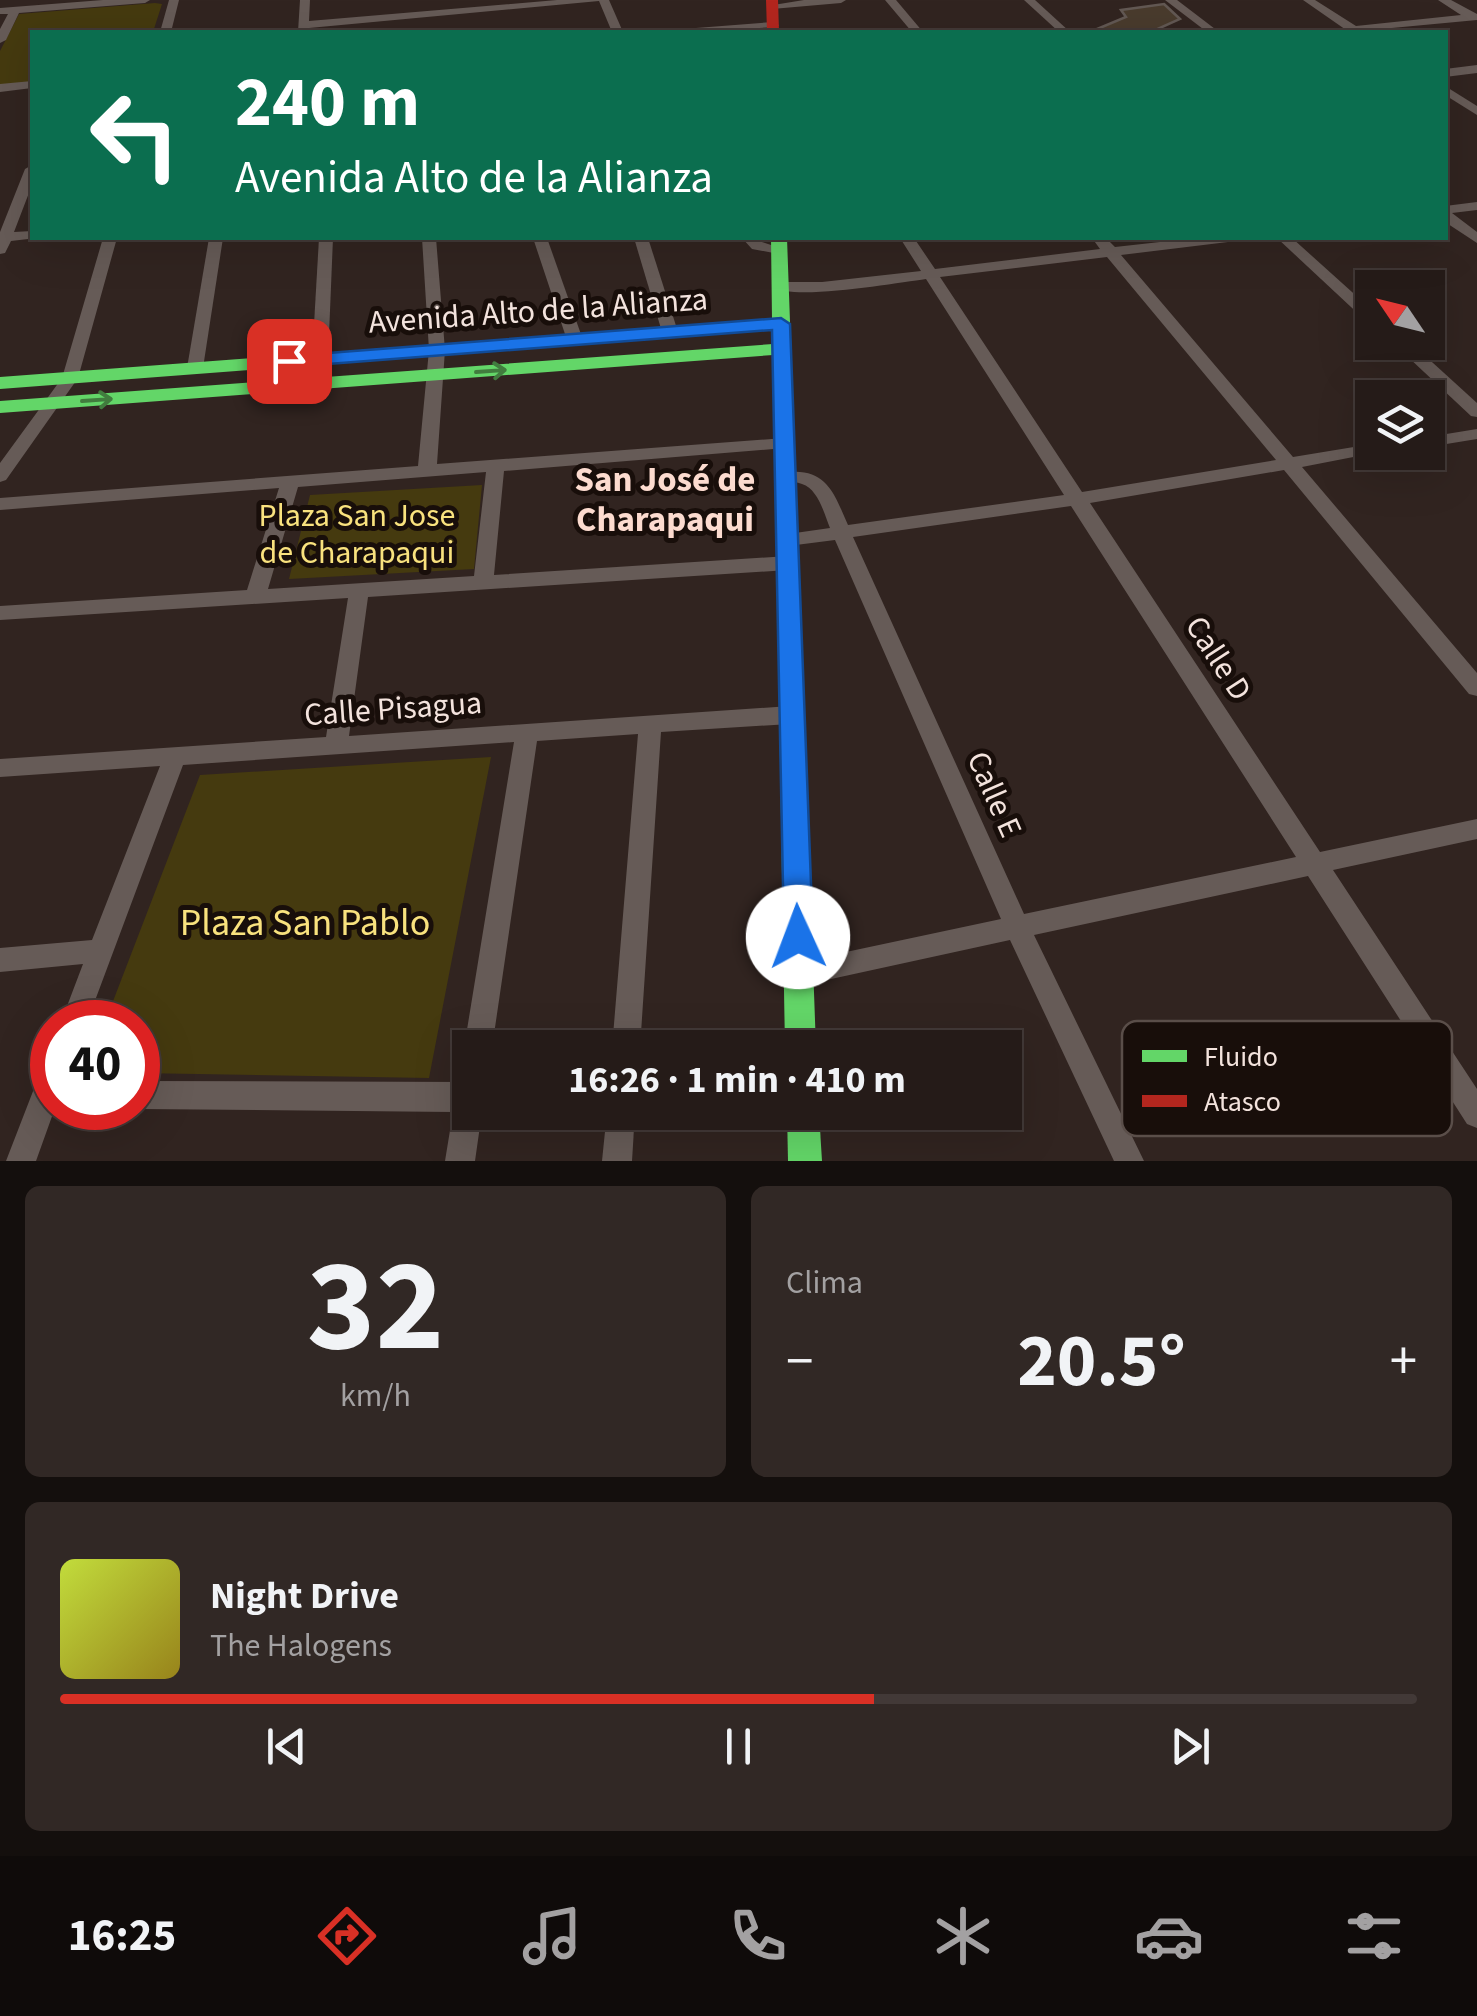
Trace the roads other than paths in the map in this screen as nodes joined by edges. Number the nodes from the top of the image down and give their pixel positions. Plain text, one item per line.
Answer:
1 (146, 0) edge
2 (174, 0) edge
3 (305, 0) edge
4 (594, 0) edge
5 (604, 0) edge
6 (841, 0) edge
7 (890, 0) edge
8 (1029, 0) edge
9 (1170, 0) edge
10 (1308, 0) edge
11 (1443, 0) edge
12 (15, 10) junction
13 (0, 11) edge
14 (773, 16) edge
15 (1474, 17) edge
16 (304, 28) edge
17 (165, 30) edge
18 (616, 30) edge
19 (694, 30) edge
20 (916, 30) edge
21 (1063, 30) edge
22 (1210, 30) edge
23 (1353, 30) edge
24 (1364, 30) edge
25 (0, 40) edge
26 (1477, 69) edge
27 (1448, 72) edge
28 (30, 85) edge
29 (0, 88) edge
30 (1448, 92) edge
31 (1477, 111) edge
32 (30, 173) edge
33 (1477, 206) edge
34 (1448, 211) edge
35 (1448, 215) edge
36 (30, 235) edge
37 (1477, 239) edge
38 (109, 240) edge
39 (216, 240) edge
40 (326, 240) edge
41 (429, 240) edge
42 (541, 240) edge
43 (642, 240) edge
44 (751, 240) edge
45 (908, 240) edge
46 (1187, 240) edge
47 (1286, 240) edge
48 (2, 242) edge
49 (779, 244) edge
50 (1105, 244) edge
51 (930, 274) junction
52 (780, 288) junction
53 (1355, 303) edge
54 (781, 324) junction
55 (670, 332) junction
56 (576, 340) junction
57 (782, 349) junction
58 (437, 350) junction
59 (320, 359) junction
60 (1420, 360) edge
61 (196, 368) junction
62 (433, 375) junction
63 (70, 378) junction
64 (0, 383) edge
65 (51, 404) junction
66 (0, 407) edge
67 (1477, 412) edge
68 (1477, 434) edge
69 (1445, 439) edge
70 (784, 443) junction
71 (1355, 452) edge
72 (1287, 462) junction
73 (496, 466) junction
74 (427, 471) junction
75 (0, 476) edge
76 (786, 478) junction
77 (290, 483) junction
78 (1077, 499) junction
79 (0, 504) edge
80 (845, 534) junction
81 (788, 552) junction
82 (483, 582) junction
83 (360, 590) junction
84 (255, 597) junction
85 (0, 613) edge
86 (1477, 688) edge
87 (790, 715) junction
88 (650, 724) junction
89 (527, 731) junction
90 (336, 746) junction
91 (176, 756) junction
92 (0, 768) edge
93 (1477, 830) edge
94 (1313, 863) junction
95 (1017, 926) junction
96 (101, 951) junction
97 (0, 960) edge
98 (800, 974) junction
99 (82, 1000) edge
100 (1416, 1021) edge
101 (481, 1030) edge
102 (627, 1030) edge
103 (802, 1030) edge
104 (1452, 1076) edge
105 (160, 1095) edge
106 (452, 1097) edge
107 (1477, 1114) edge
108 (33, 1130) edge
109 (465, 1130) edge
110 (619, 1130) edge
111 (803, 1130) edge
112 (21, 1161) edge
113 (460, 1161) edge
114 (617, 1161) edge
115 (804, 1161) edge
116 (1129, 1161) edge

1 - 12 street
2 - 17 street
3 - 16 street
4 - 16 street
5 - 18 street
6 - 14 street
7 - 20 street
8 - 21 street
9 - 22 street
10 - 23 street
11 - 15 street
12 - 13 street
12 - 25 street
14 - 19 street
15 - 24 street
26 - 27 street
28 - 29 street
30 - 31 street
32 - 48 street
33 - 34 street
35 - 37 street
36 - 48 street
38 - 63 street
39 - 61 street
40 - 59 street
41 - 58 street
42 - 56 street
43 - 55 street
44 - 49 street
45 - 51 street, Calle D
46 - 50 street
47 - 53 street
49 - 52 street
50 - 51 street
50 - 72 street
51 - 52 street
51 - 78 street, Calle D
52 - 54 street
54 - 55 street, Avenida Alto de la Alianza
54 - 57 street
55 - 56 street, Avenida Alto de la Alianza
56 - 58 street, Avenida Alto de la Alianza
62 -> 57 street, Avenida Alto de la Alianza
57 - 70 street
58 - 59 street, Avenida Alto de la Alianza
58 - 62 street
59 - 61 street, Avenida Alto de la Alianza
60 - 67 street
61 - 63 street, Avenida Alto de la Alianza
65 -> 62 street, Avenida Alto de la Alianza
62 - 74 street
63 - 64 street, Avenida Alto de la Alianza
63 - 65 street
65 - 66 street, Avenida Alto de la Alianza
65 - 75 street
68 - 69 street
70 - 73 street
70 - 76 street
71 - 72 street
72 - 78 street
72 - 86 street
73 - 74 street
73 - 82 street
74 - 77 street
76 - 80 street, Calle E
76 - 81 street
77 - 79 street
77 - 84 street
78 - 80 street
78 - 94 street, Calle D
80 - 81 street
80 - 95 street, Calle E
81 - 82 street
81 - 87 street
82 - 83 street
83 - 84 street
83 - 90 street
84 - 85 street
87 - 88 street, Calle Pisagua
87 - 98 street
88 - 89 street, Calle Pisagua
88 - 102 street
89 - 90 street, Calle Pisagua
89 - 101 street
90 - 91 street, Calle Pisagua
91 - 92 street, Calle Pisagua
91 - 96 street
93 - 94 street
94 - 95 street
94 - 100 street, Calle D
95 - 98 street
95 - 116 street, Calle E
96 - 97 street
96 - 99 street
98 - 103 street
104 - 107 street, Calle D
105 - 106 street
108 - 112 street
109 - 113 street
110 - 114 street
111 - 115 street

